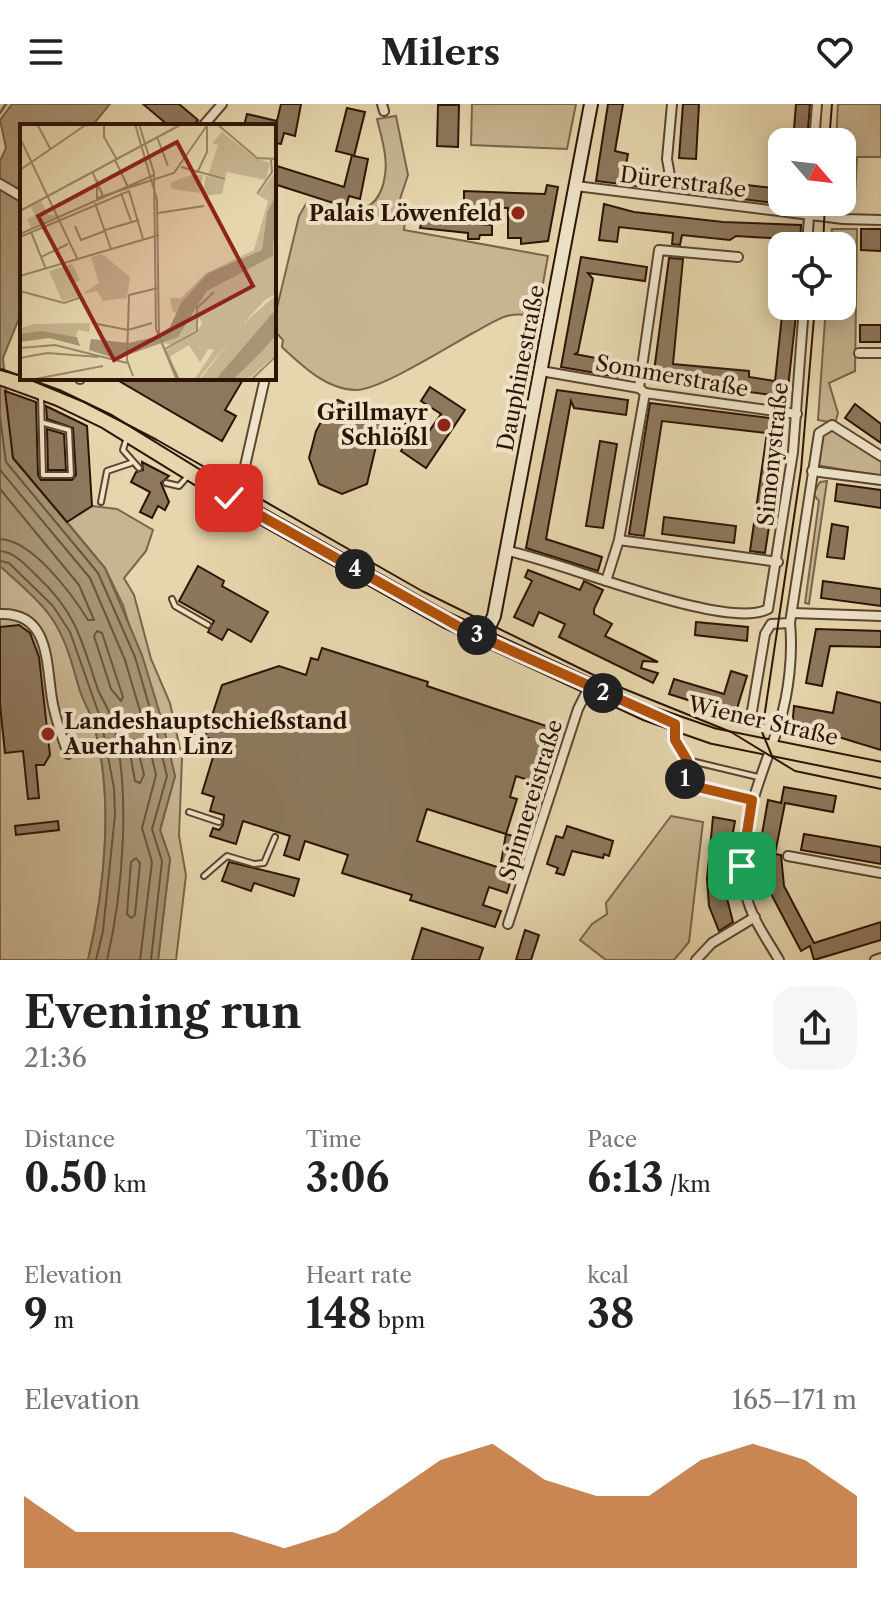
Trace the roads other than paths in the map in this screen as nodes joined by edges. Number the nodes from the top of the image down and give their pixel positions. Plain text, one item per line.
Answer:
1 (221, 104) edge
2 (591, 104) edge
3 (672, 104) edge
4 (817, 104) edge
5 (205, 124) edge
6 (815, 128) edge
7 (670, 176) tunnel mouth
8 (0, 184) edge
9 (576, 186) junction
10 (20, 196) edge
11 (768, 209) edge
12 (823, 216) edge
13 (881, 220) edge
14 (738, 257) dead end
15 (803, 320) edge
16 (859, 353) dead end
17 (881, 353) edge
18 (541, 371) junction
19 (7, 379) edge
20 (265, 380) edge
21 (642, 390) junction
22 (40, 391) junction
23 (797, 414) junction
24 (44, 423) junction
25 (128, 434) junction
26 (881, 456) edge
27 (131, 463) junction
28 (139, 468) dead end
29 (812, 471) junction
30 (190, 473) junction
31 (881, 480) edge
32 (166, 483) dead end
33 (229, 498) junction
34 (101, 502) dead end
35 (619, 540) junction
36 (507, 551) junction
37 (778, 562) junction
38 (606, 581) junction
39 (172, 599) dead end
40 (792, 613) junction
41 (0, 614) edge
42 (881, 616) edge
43 (208, 625) dead end
44 (484, 638) junction
45 (589, 687) junction
46 (752, 711) dead end
47 (675, 724) junction
48 (769, 749) junction
49 (68, 754) dead end
50 (687, 760) junction
51 (881, 770) edge
52 (758, 777) junction
53 (752, 800) junction
54 (189, 812) dead end
55 (219, 822) dead end
56 (275, 837) dead end
57 (788, 856) dead end
58 (881, 873) edge
59 (204, 876) dead end
60 (755, 917) junction
61 (508, 924) dead end
62 (881, 958) edge
63 (696, 960) edge
64 (779, 960) edge
65 (875, 960) edge

1 - 5 street
2 - 9 main road, Dauphinestraße
3 - 7 street
4 - 6 street
8 - 10 street
9 - 11 street, Dürerstraße
9 - 18 main road, Dauphinestraße
12 - 13 street, Dürerstraße
14 - 21 street
15 - 23 street, Simonystraße
16 - 17 street
18 - 21 street, Sommerstraße
18 - 36 main road, Dauphinestraße
19 - 22 main road, Wiener Straße
20 - 33 street
21 - 23 street, Sommerstraße
21 - 35 street
22 - 24 lane
22 - 25 main road, Wiener Straße
23 - 37 street, Simonystraße
24 - 24 lane
25 - 27 lane
25 - 30 main road, Wiener Straße
26 - 29 street
27 - 28 lane
27 - 34 lane
29 - 31 street
29 - 40 street, Simonystraße
30 - 32 lane
30 - 33 main road, Wiener Straße
33 - 44 main road, Wiener Straße
35 - 37 street
35 - 38 street
36 - 38 street
36 - 44 main road, Dauphinestraße
37 - 38 street, Simonystraße
39 - 43 lane
40 - 42 street
40 - 46 street
40 - 48 street, Simonystraße
41 - 49 street
44 - 45 main road, Wiener Straße
45 - 47 main road, Wiener Straße
45 - 61 street, Spinnereistraße
47 - 48 main road, Wiener Straße
47 - 50 lane
48 - 51 main road, Wiener Straße
48 - 52 street, Simonystraße
50 - 52 lane
50 - 53 lane
52 - 53 street, Simonystraße
53 - 60 street, Simonystraße
54 - 55 lane
56 - 59 lane
57 - 58 street
60 - 63 street
60 - 64 street, Simonystraße
62 - 65 street

